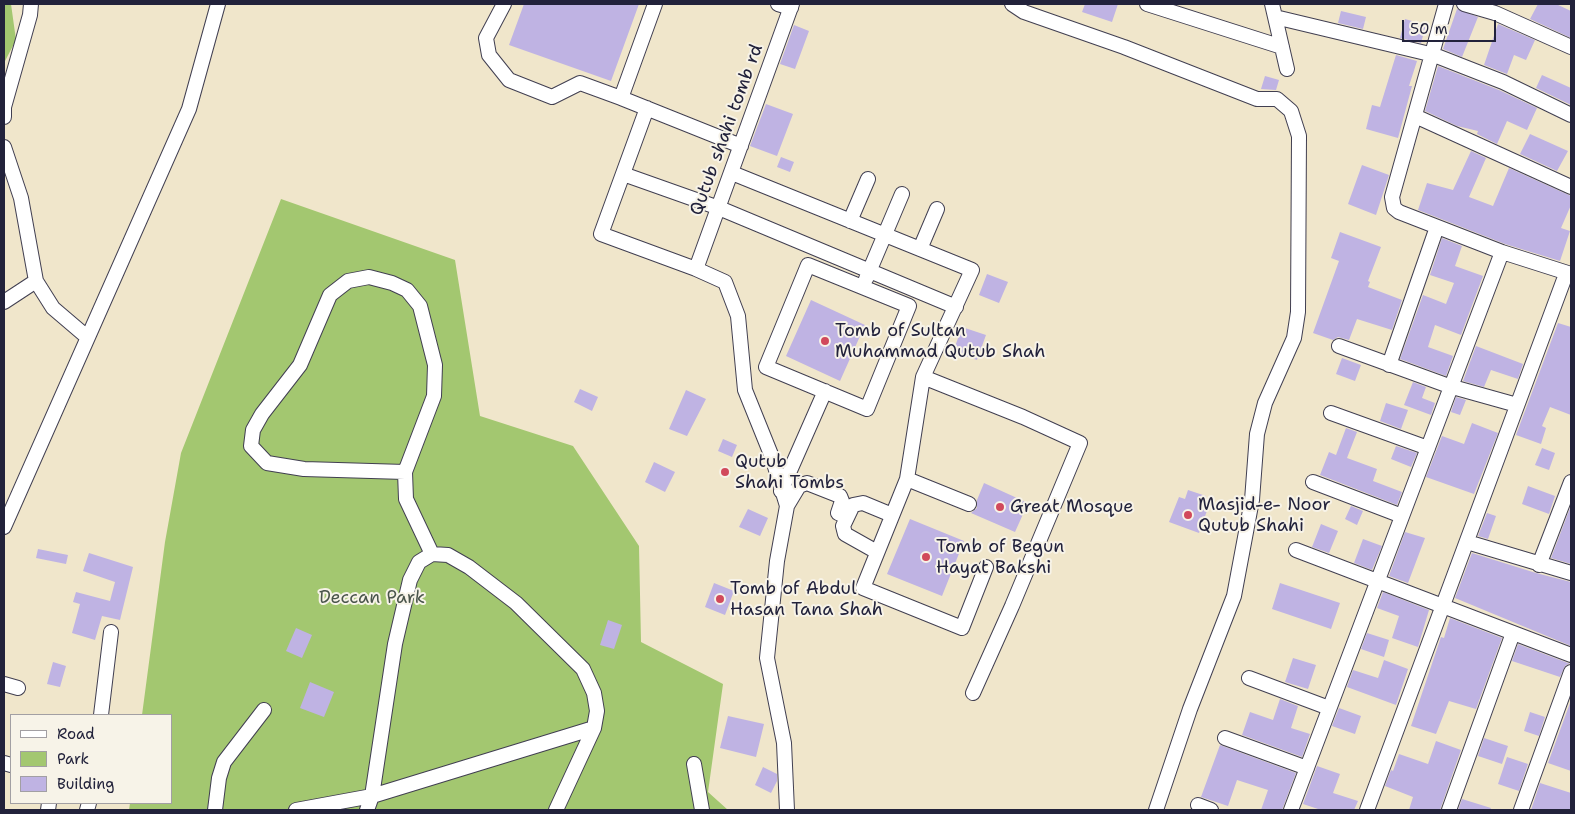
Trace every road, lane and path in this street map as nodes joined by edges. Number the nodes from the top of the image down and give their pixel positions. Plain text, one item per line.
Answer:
1 (42, 4) edge
2 (218, 4) edge
3 (504, 4) edge
4 (655, 4) edge
5 (1012, 4) edge
6 (1147, 4) edge
7 (1446, 4) edge
8 (1464, 4) edge
9 (787, 5) edge
10 (30, 9) edge
11 (1274, 10) edge
12 (1282, 47) junction
13 (1571, 47) edge
14 (1434, 55) junction
15 (1287, 69) dead end
16 (7, 83) edge
17 (622, 98) junction
18 (647, 108) junction
19 (1571, 115) edge
20 (1415, 116) junction
21 (4, 118) edge
22 (741, 146) junction
23 (4, 147) edge
24 (732, 173) junction
25 (623, 174) junction
26 (868, 179) dead end
27 (1571, 187) edge
28 (902, 194) dead end
29 (719, 208) junction
30 (937, 209) dead end
31 (850, 221) junction
32 (1437, 227) junction
33 (885, 235) junction
34 (920, 249) junction
35 (1502, 252) junction
36 (696, 269) junction
37 (870, 270) junction
38 (1569, 274) edge
39 (36, 282) junction
40 (863, 287) junction
41 (4, 302) edge
42 (956, 307) junction
43 (87, 337) junction
44 (1339, 346) dead end
45 (1390, 365) junction
46 (923, 377) junction
47 (1449, 386) junction
48 (824, 391) junction
49 (1517, 405) junction
50 (1331, 413) dead end
51 (1428, 448) junction
52 (406, 472) junction
53 (907, 479) junction
54 (1313, 482) dead end
55 (1571, 482) edge
56 (781, 491) junction
57 (1568, 502) edge
58 (969, 504) dead end
59 (786, 506) junction
60 (892, 515) junction
61 (1402, 516) junction
62 (847, 517) junction
63 (4, 527) edge
64 (1467, 542) junction
65 (1296, 550) dead end
66 (877, 552) junction
67 (432, 554) junction
68 (1539, 564) junction
69 (986, 567) dead end
70 (1571, 573) edge
71 (1378, 579) junction
72 (1442, 606) junction
73 (111, 632) dead end
74 (1513, 633) junction
75 (1571, 655) edge
76 (1571, 672) edge
77 (1249, 678) dead end
78 (4, 684) edge
79 (18, 688) dead end
80 (973, 693) dead end
81 (1328, 708) junction
82 (264, 710) dead end
83 (101, 714) edge
84 (594, 728) junction
85 (1225, 738) dead end
86 (694, 764) dead end
87 (1307, 768) junction
88 (372, 796) junction
89 (1198, 805) dead end
90 (215, 810) edge
91 (296, 810) edge
92 (366, 810) edge
93 (556, 810) edge
94 (702, 810) edge
95 (787, 810) edge
96 (1156, 810) edge
97 (1211, 810) edge
98 (1292, 810) edge
99 (1367, 810) edge
100 (1449, 810) edge
101 (1521, 810) edge

1 - 10 street
2 - 43 street
3 - 17 street
4 - 17 street
5 - 96 street
6 - 12 street
7 - 14 street
8 - 13 street
9 - 22 street, Qutub shahi tomb rd
10 - 16 street
11 - 12 street
11 - 14 street
12 - 15 street
14 - 19 street
14 - 20 street
16 - 21 street
17 - 18 street
18 - 22 street
18 - 25 street
20 - 27 street
20 - 32 street
22 - 24 street, Qutub shahi tomb rd
23 - 39 street
24 - 29 street, Qutub shahi tomb rd
24 - 31 street
25 - 29 street
25 - 36 street
26 - 31 street
28 - 33 street
29 - 36 street, Qutub shahi tomb rd
29 - 37 street
30 - 34 street
31 - 33 street
32 - 35 street
32 - 45 street
33 - 34 street
33 - 37 street
34 - 42 street
35 - 38 street
35 - 47 street
36 - 56 street
37 - 40 street
37 - 42 street
38 - 49 street
39 - 41 street
39 - 43 street
40 - 48 street
40 - 48 street
42 - 46 street
43 - 63 street
44 - 45 street
45 - 47 street
46 - 53 street
46 - 80 street
47 - 49 street
47 - 51 street
48 - 56 street
49 - 64 street
50 - 51 street
51 - 61 street
52 - 52 street
52 - 67 street
53 - 58 street
53 - 60 street
54 - 61 street
55 - 57 street
56 - 59 street
57 - 68 street
59 - 62 street
59 - 95 street
60 - 62 street
60 - 66 street
61 - 71 street
62 - 66 street
64 - 68 street
64 - 72 street
65 - 71 street
66 - 69 street
67 - 84 street
67 - 88 street
68 - 70 street
71 - 72 street
71 - 81 street
72 - 74 street
72 - 99 street
73 - 83 street
74 - 75 street
74 - 100 street
76 - 101 street
77 - 81 street
78 - 79 street
81 - 87 street
82 - 90 street
84 - 88 street
84 - 93 street
85 - 87 street
86 - 94 street
87 - 98 street
88 - 91 street
88 - 92 street
89 - 97 street

